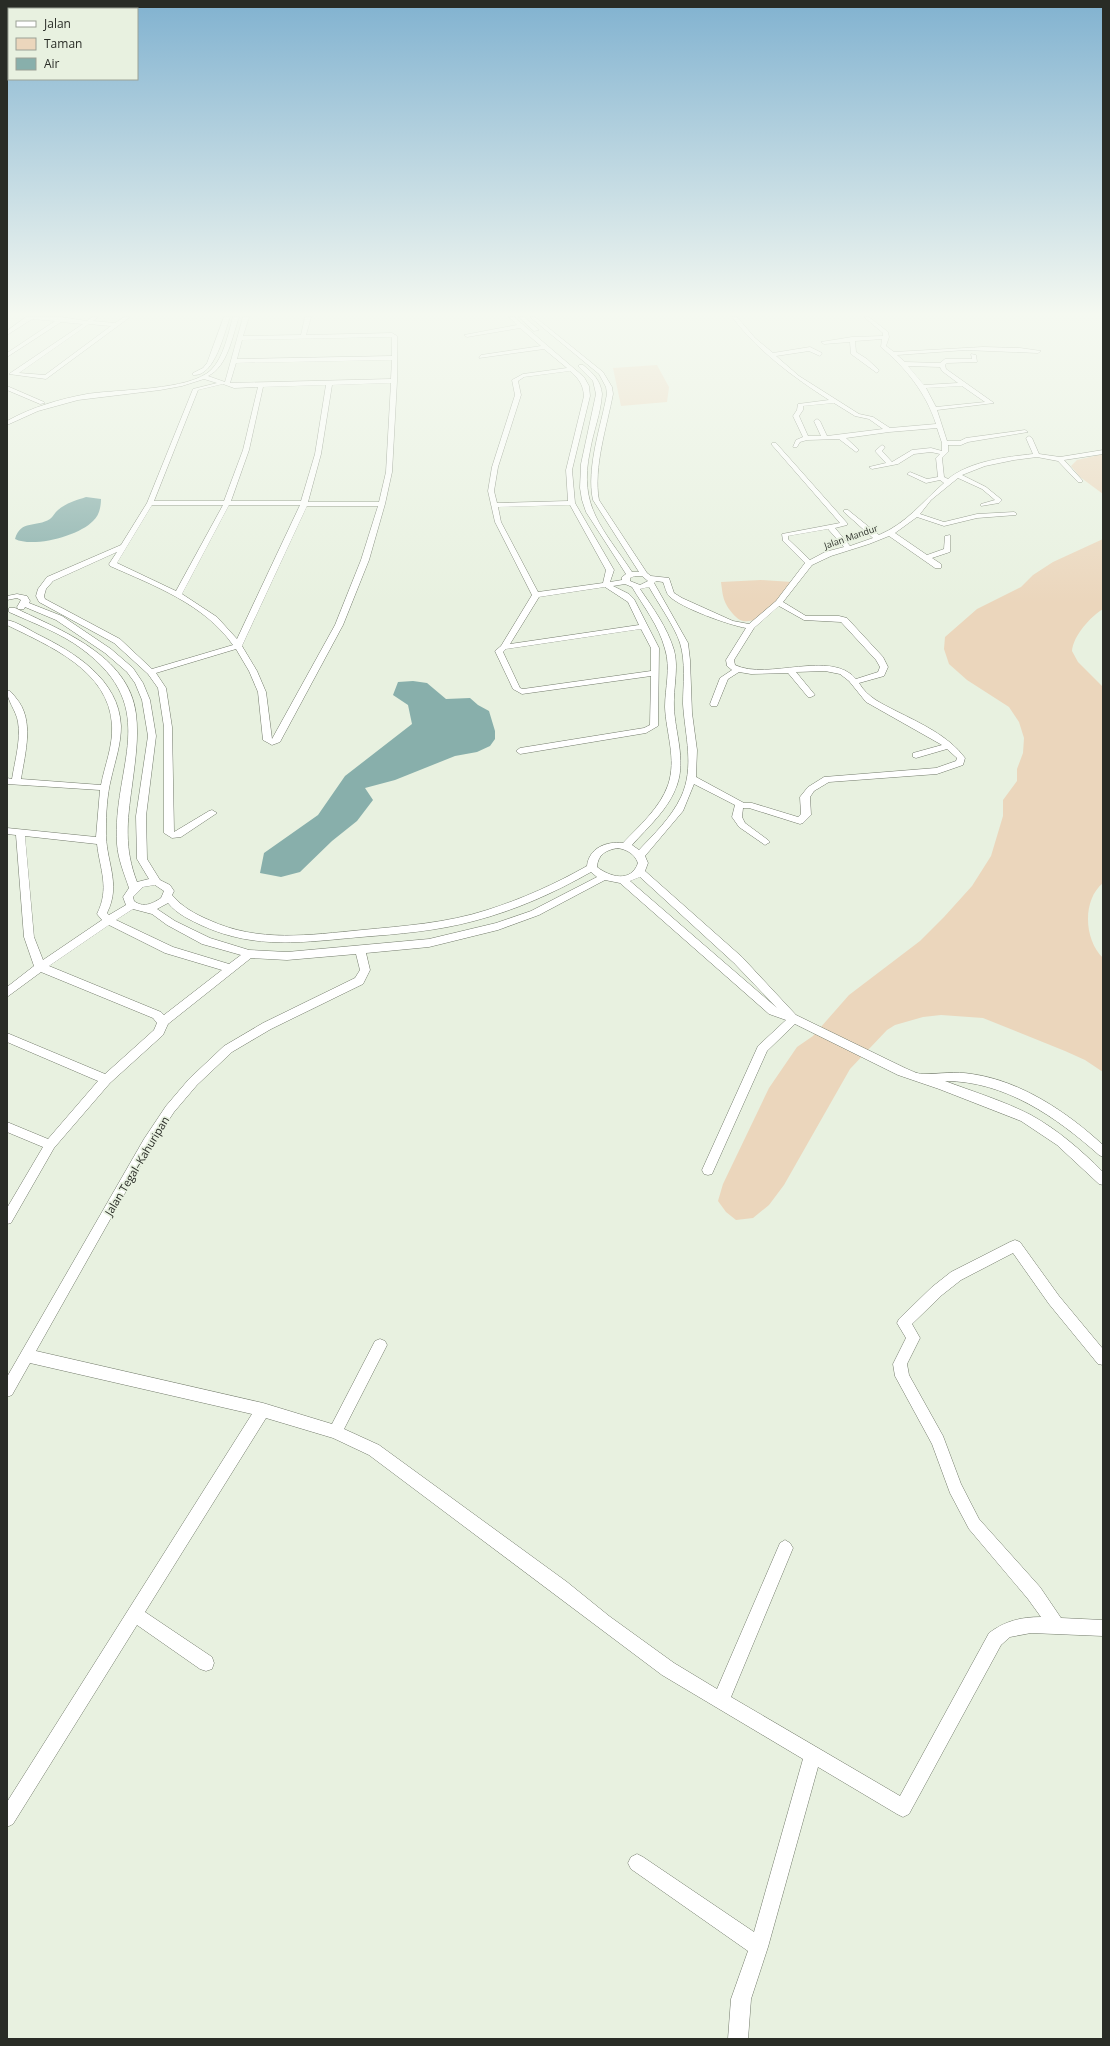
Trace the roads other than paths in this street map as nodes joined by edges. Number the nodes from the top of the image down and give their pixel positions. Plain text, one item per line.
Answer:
1 (19, 412) edge
2 (26, 412) edge
3 (187, 412) edge
4 (255, 412) edge
5 (324, 412) edge
6 (393, 412) edge
7 (513, 412) edge
8 (582, 412) edge
9 (595, 412) edge
10 (606, 412) edge
11 (798, 412) edge
12 (851, 412) edge
13 (935, 412) edge
14 (7, 417) edge
15 (817, 421) dead end
16 (7, 423) edge
17 (939, 426) junction
18 (890, 430) junction
19 (1025, 432) dead end
20 (841, 437) junction
21 (806, 438) junction
22 (826, 438) junction
23 (1029, 438) dead end
24 (945, 443) junction
25 (774, 444) dead end
26 (795, 446) dead end
27 (882, 447) dead end
28 (856, 450) dead end
29 (1103, 452) edge
30 (944, 453) junction
31 (1037, 455) junction
32 (1060, 459) junction
33 (891, 464) junction
34 (872, 467) dead end
35 (910, 474) dead end
36 (957, 474) junction
37 (941, 478) junction
38 (1080, 481) dead end
39 (948, 482) junction
40 (150, 503) junction
41 (227, 503) junction
42 (572, 503) junction
43 (304, 504) junction
44 (382, 504) junction
45 (494, 505) junction
46 (983, 505) dead end
47 (846, 511) dead end
48 (1014, 514) dead end
49 (916, 515) junction
50 (831, 528) junction
51 (890, 533) junction
52 (948, 536) dead end
53 (878, 538) junction
54 (122, 547) junction
55 (848, 548) junction
56 (926, 558) junction
57 (96, 559) junction
58 (809, 563) junction
59 (113, 564) junction
60 (938, 566) dead end
61 (628, 579) junction
62 (649, 579) junction
63 (606, 585) junction
64 (635, 587) junction
65 (34, 593) junction
66 (9, 595) edge
67 (178, 595) junction
68 (536, 595) junction
69 (23, 600) junction
70 (779, 603) junction
71 (10, 610) edge
72 (7, 622) edge
73 (645, 626) junction
74 (751, 627) junction
75 (238, 646) junction
76 (504, 647) junction
77 (737, 670) junction
78 (790, 670) junction
79 (151, 672) junction
80 (654, 673) junction
81 (855, 682) junction
82 (7, 692) edge
83 (811, 695) dead end
84 (714, 704) dead end
85 (949, 746) junction
86 (520, 751) dead end
87 (916, 755) dead end
88 (692, 779) junction
89 (11, 782) edge
90 (105, 788) junction
91 (741, 805) junction
92 (212, 813) dead end
93 (7, 831) edge
94 (20, 831) junction
95 (101, 841) junction
96 (765, 842) dead end
97 (625, 847) junction
98 (640, 855) junction
99 (592, 868) junction
100 (640, 872) junction
101 (604, 877) junction
102 (624, 880) junction
103 (156, 882) junction
104 (134, 888) junction
105 (168, 896) junction
106 (132, 905) junction
107 (144, 908) junction
108 (109, 921) junction
109 (360, 950) junction
110 (249, 954) junction
111 (40, 967) junction
112 (232, 969) junction
113 (7, 993) edge
114 (794, 1019) junction
115 (164, 1022) junction
116 (7, 1037) edge
117 (921, 1077) junction
118 (106, 1080) junction
119 (7, 1127) edge
120 (50, 1145) junction
121 (1103, 1152) edge
122 (708, 1170) dead end
123 (1103, 1180) edge
124 (7, 1219) edge
125 (380, 1344) dead end
126 (28, 1356) junction
127 (1103, 1359) edge
128 (7, 1390) edge
129 (263, 1410) junction
130 (335, 1432) junction
131 (785, 1548) dead end
132 (135, 1614) junction
133 (1057, 1626) junction
134 (1103, 1628) edge
135 (206, 1663) dead end
136 (721, 1700) junction
137 (813, 1754) junction
138 (7, 1818) edge
139 (637, 1863) dead end
140 (759, 1947) junction
141 (738, 2039) edge

1 - 14 street
2 - 16 street
3 - 40 street
4 - 41 street
5 - 43 street
6 - 44 street
7 - 45 street
8 - 42 street
9 - 61 street
10 - 62 street
11 - 21 street
12 - 18 street
13 - 17 street
15 - 22 street
17 - 18 street
17 - 24 street
18 - 20 street
19 - 24 street
20 - 22 street
20 - 28 street
21 - 22 street
21 - 26 street
23 - 31 street
24 - 30 street
25 - 50 street
27 - 33 street
29 - 32 street, Jalan Mandur
30 - 33 street
30 - 37 street
31 - 32 street, Jalan Mandur
31 - 36 street, Jalan Mandur
32 - 38 street
33 - 34 street
35 - 37 street
36 - 39 street, Jalan Mandur
36 - 46 street
37 - 39 street
39 - 49 street, Jalan Mandur
40 - 41 street
40 - 54 street
41 - 43 street
41 - 67 street
42 - 45 street
42 - 63 street
43 - 44 street
43 - 75 street
44 - 75 street
45 - 68 street
47 - 53 street
48 - 49 street
49 - 51 street, Jalan Mandur
50 - 55 street
50 - 58 street
51 - 53 street, Jalan Mandur
51 - 56 street
52 - 56 street
53 - 55 street, Jalan Mandur
54 - 57 street
54 - 59 street
55 - 58 street, Jalan Mandur
56 - 60 street
57 - 59 street
57 - 65 street
58 - 70 street, Jalan Mandur
59 - 67 street
61 - 62 street
61 - 63 street
61 - 64 street
62 - 64 street
62 - 74 street
62 - 88 street
63 - 68 street
63 - 73 street
64 - 97 street
65 - 69 street
65 - 79 street
66 - 69 street
67 - 75 street
68 - 76 street
69 - 71 street
69 - 103 street
70 - 74 street, Jalan Mandur
70 - 81 street
71 - 104 street
72 - 90 street
73 - 76 street
73 - 80 street
74 - 77 street, Jalan Mandur
75 - 79 street
76 - 80 street
77 - 78 street
77 - 84 street
78 - 81 street
78 - 83 street
79 - 92 street
80 - 86 street
81 - 85 street
82 - 89 street
85 - 87 street
85 - 91 street
88 - 91 street
88 - 98 street
89 - 90 street
90 - 95 street
91 - 96 street
93 - 94 street
94 - 95 street
94 - 111 street
95 - 108 street
97 - 98 street
97 - 99 street
98 - 100 street
99 - 101 street
99 - 105 street
100 - 102 street
100 - 114 street
101 - 102 street
101 - 109 street
102 - 114 street
103 - 104 street
103 - 105 street
104 - 106 street
105 - 107 street
106 - 107 street
106 - 108 street
107 - 110 street
108 - 111 street
108 - 112 street
109 - 110 street
109 - 126 street, Jalan Tegal–Kahuripan
110 - 112 street
111 - 113 street
111 - 115 street
112 - 115 street
114 - 117 street
114 - 122 street
115 - 118 street
116 - 118 street
117 - 121 street
117 - 123 street
118 - 120 street
119 - 120 street
120 - 124 street
125 - 130 street
126 - 128 street, Jalan Tegal–Kahuripan
126 - 129 street
127 - 133 street
129 - 130 street
129 - 132 street
130 - 136 street
131 - 136 street
132 - 135 street
132 - 138 street
133 - 134 street
133 - 137 street
136 - 137 street
137 - 140 street
139 - 140 street
140 - 141 street

